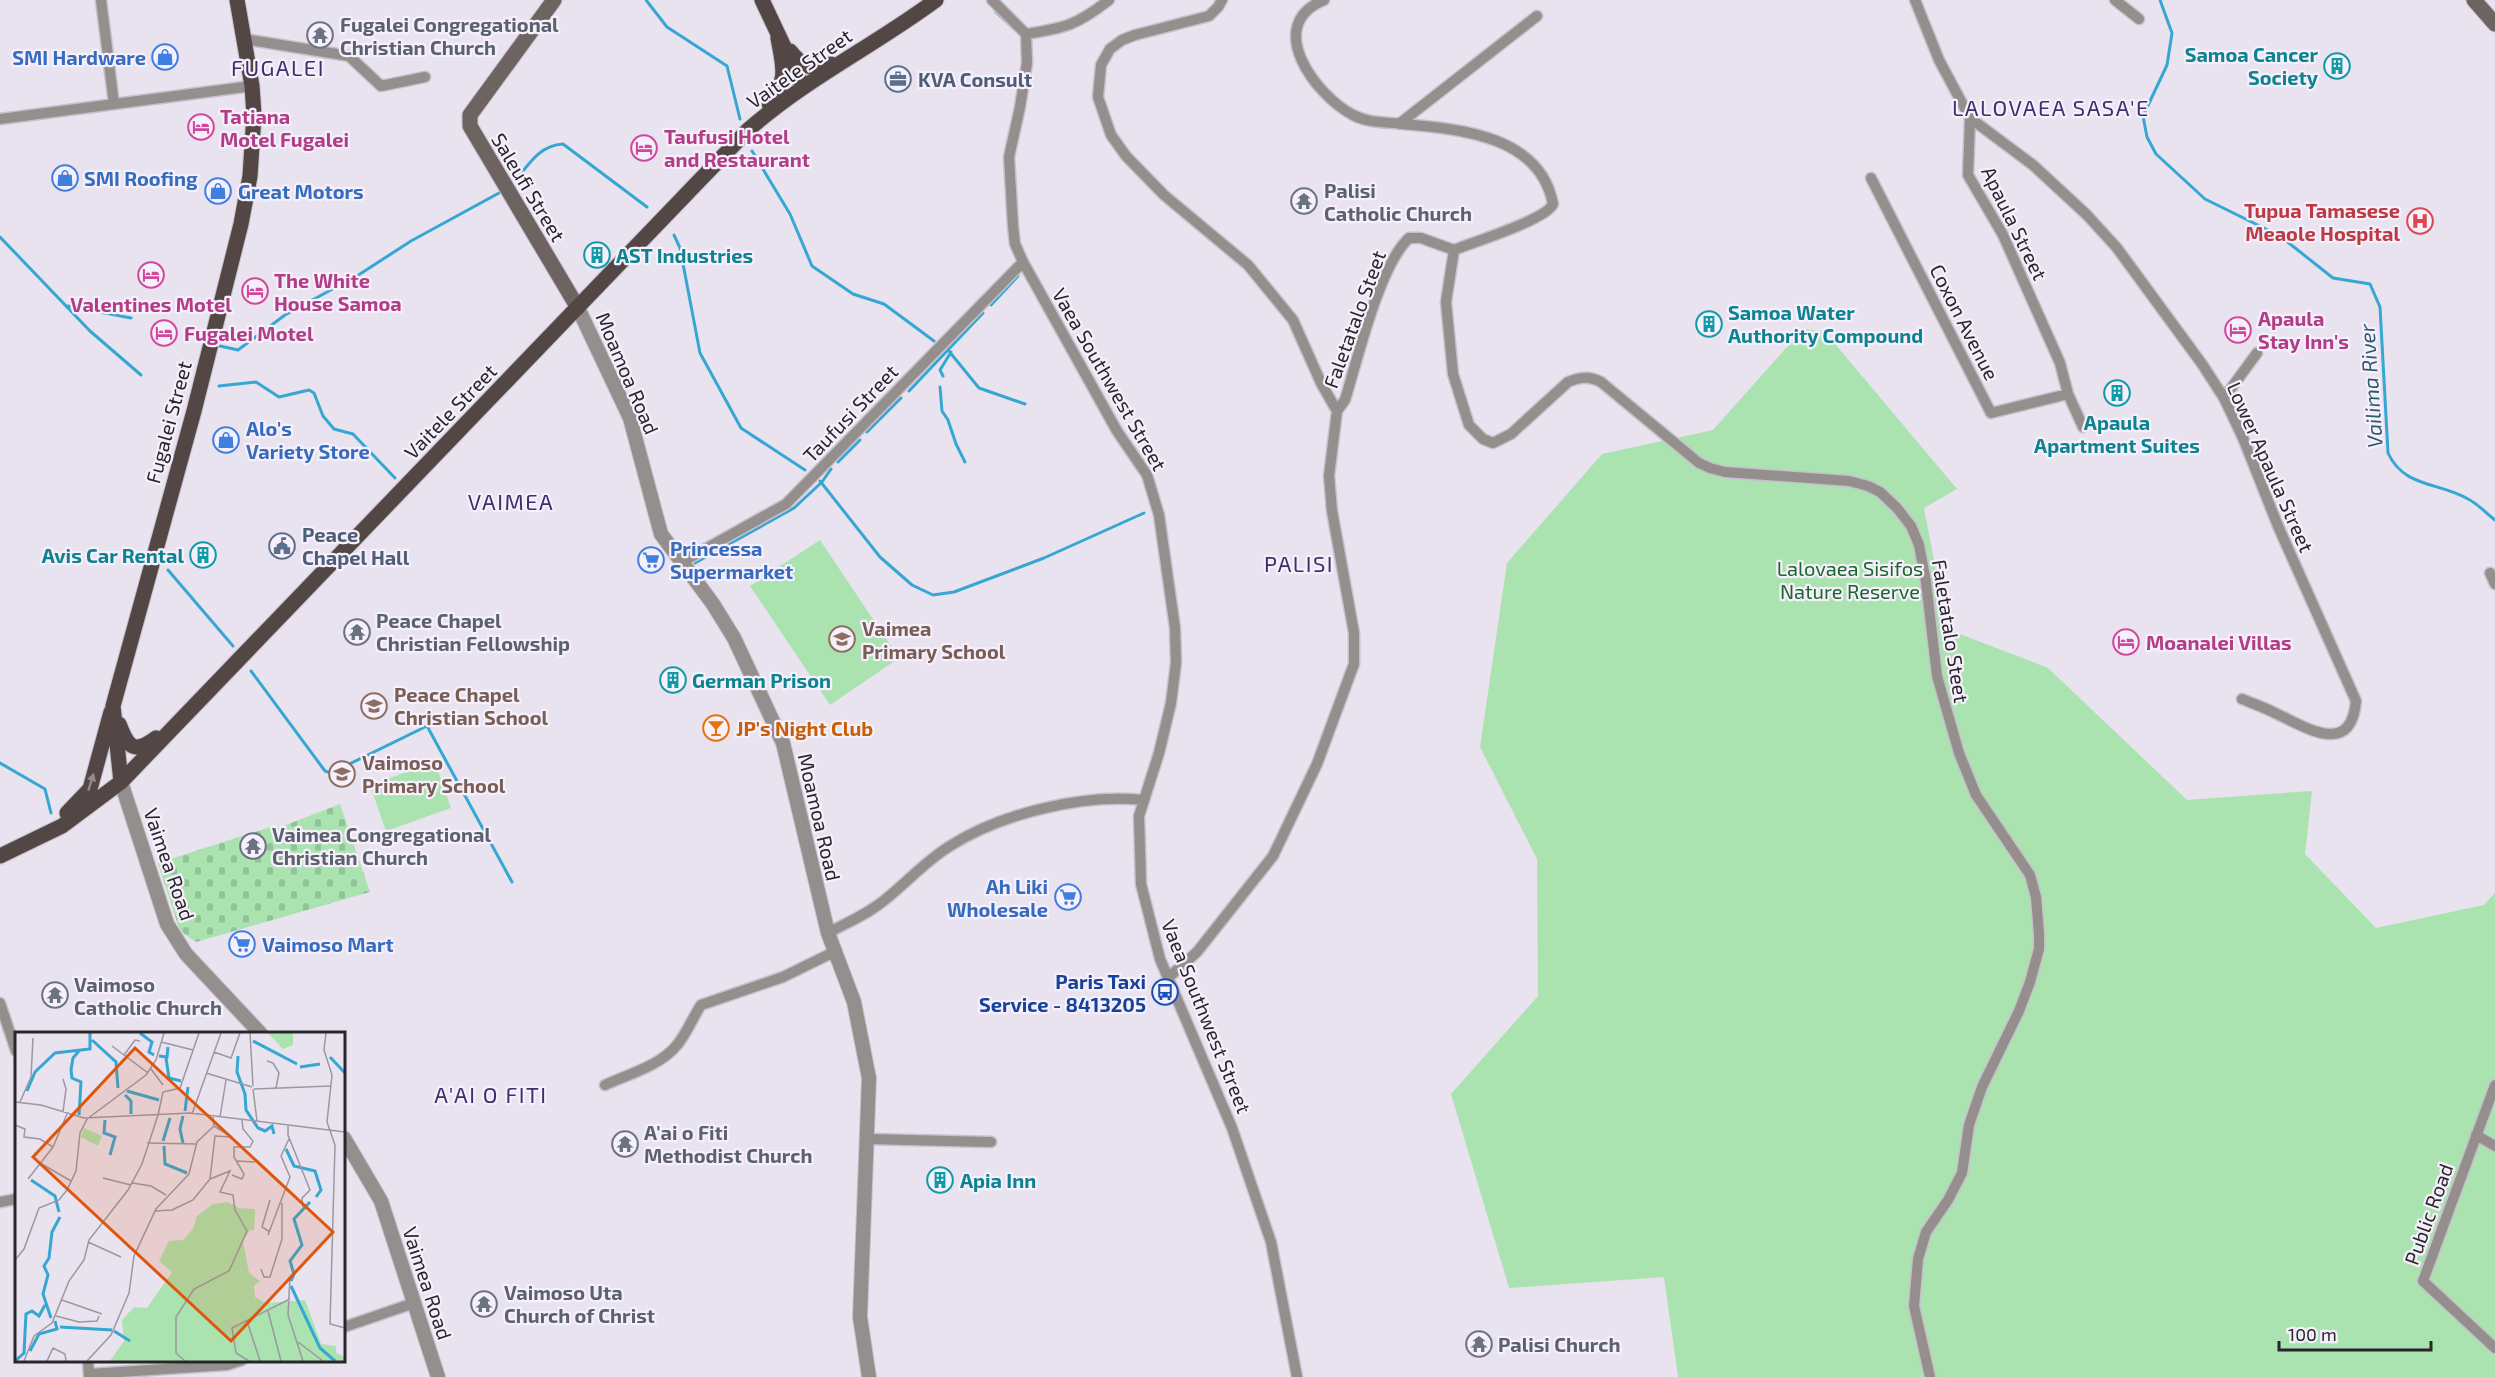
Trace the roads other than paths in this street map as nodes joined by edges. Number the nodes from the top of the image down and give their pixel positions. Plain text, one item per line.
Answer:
1 (101, 0) edge
2 (237, 0) edge
3 (554, 0) edge
4 (762, 0) edge
5 (936, 0) edge
6 (992, 0) edge
7 (1109, 0) edge
8 (1222, 0) edge
9 (1324, 0) edge
10 (1915, 0) edge
11 (2115, 0) edge
12 (2474, 0) edge
13 (1537, 16) dead end
14 (2139, 19) dead end
15 (2495, 24) edge
16 (1026, 34) junction
17 (778, 38) junction
18 (244, 39) junction
19 (842, 61) junction
20 (425, 76) dead end
21 (252, 86) junction
22 (803, 87) junction
23 (114, 104) junction
24 (1970, 118) junction
25 (0, 119) edge
26 (1399, 123) junction
27 (729, 149) junction
28 (1870, 178) dead end
29 (1454, 250) junction
30 (1023, 262) junction
31 (578, 308) junction
32 (2257, 353) dead end
33 (2068, 394) junction
34 (2224, 398) junction
35 (1338, 411) junction
36 (2083, 427) dead end
37 (682, 562) junction
38 (2490, 573) dead end
39 (2495, 584) edge
40 (2242, 699) dead end
41 (113, 706) junction
42 (183, 719) junction
43 (121, 782) junction
44 (1143, 800) junction
45 (18, 848) junction
46 (0, 856) edge
47 (828, 933) junction
48 (836, 951) junction
49 (1168, 978) junction
50 (0, 1003) edge
51 (259, 1032) edge
52 (15, 1048) edge
53 (604, 1085) dead end
54 (2495, 1085) edge
55 (2476, 1135) junction
56 (868, 1139) junction
57 (345, 1140) edge
58 (991, 1142) dead end
59 (2495, 1146) edge
60 (15, 1199) edge
61 (0, 1202) edge
62 (414, 1303) junction
63 (345, 1327) edge
64 (2495, 1348) edge
65 (236, 1362) edge
66 (89, 1376) edge
67 (438, 1377) edge
68 (868, 1377) edge
69 (1297, 1377) edge
70 (1930, 1377) edge

1 - 23 street
2 - 18 main road, Fugalei Street
3 - 31 main road, Saleufi Street
4 - 17 main road
5 - 19 main road, Vaitele Street
6 - 16 street
7 - 16 street
8 - 35 street
9 - 26 street
10 - 24 street
11 - 14 street
12 - 15 main road
13 - 26 street
16 - 30 street, Vaea Southwest Street
17 - 19 main road
17 - 22 main road
17 - 27 main road
18 - 20 street
18 - 21 main road, Fugalei Street
19 - 22 main road, Vaitele Street
21 - 23 street
21 - 41 main road, Fugalei Street
22 - 27 main road, Vaitele Street
23 - 25 street
24 - 33 street, Apaula Street
24 - 34 street, Lower Apaula Street
26 - 29 street
27 - 31 main road, Vaitele Street
28 - 33 street, Coxon Avenue
29 - 35 street, Faletatalo Steet
29 - 70 street, Faletatalo Steet
30 - 37 street, Taufusi Street
30 - 44 street, Vaea Southwest Street
31 - 37 street, Moamoa Road
31 - 42 main road, Vaitele Street
32 - 34 street
33 - 36 street, Apaula Street
34 - 40 street, Lower Apaula Street
35 - 49 street, Faletatalo Steet
37 - 47 street, Moamoa Road
38 - 39 street
41 - 42 main road
41 - 43 main road, Fugalei Street
45 -> 41 main road
42 - 43 main road, Vaitele Street
43 - 45 main road, Vaitele Street
43 - 51 street, Vaimea Road
44 - 47 street
44 - 49 street, Vaea Southwest Street
45 - 46 main road, Vaitele Street
47 - 48 street, Moamoa Road
48 - 53 street
48 - 56 street, Moamoa Road
49 - 69 street, Vaea Southwest Street
50 - 52 street
54 - 55 street, Public Road
55 - 59 street
55 - 64 street, Public Road
56 - 58 street
56 - 68 street, Moamoa Road
57 - 62 street, Vaimea Road
60 - 61 street
62 - 63 street
62 - 67 street, Vaimea Road
65 - 66 street

